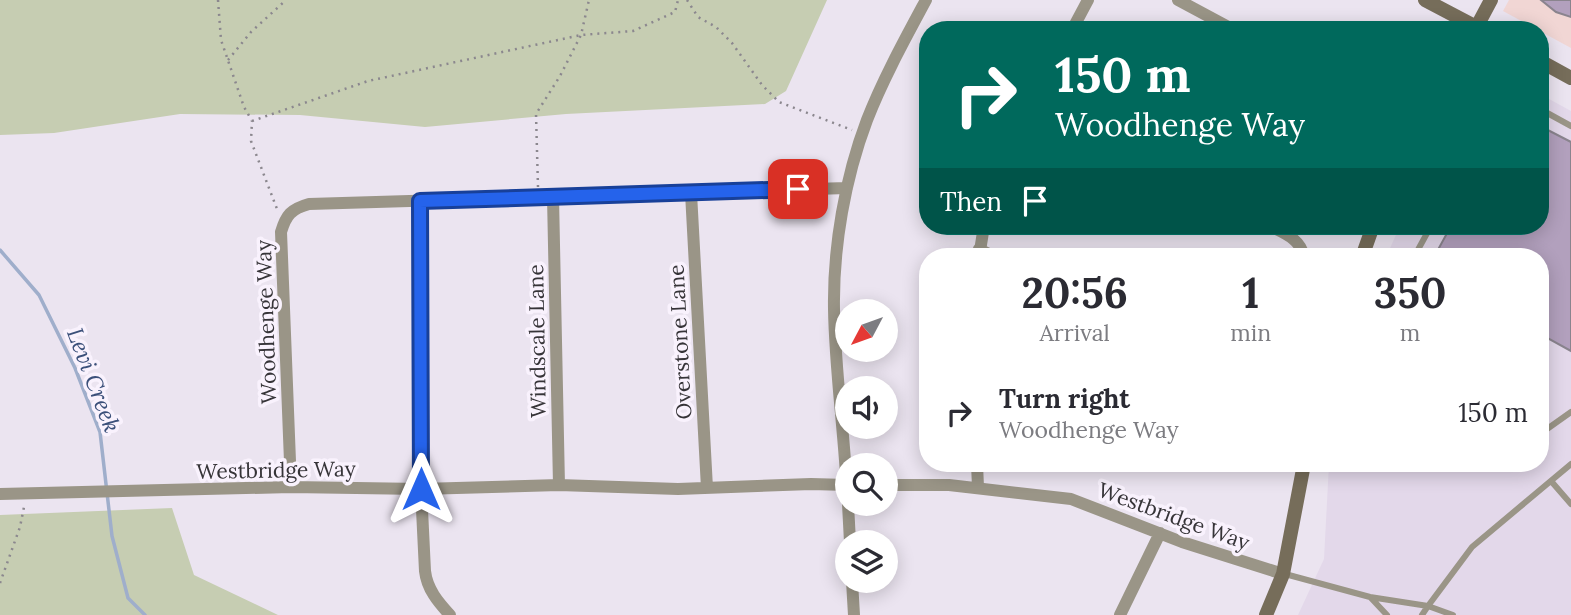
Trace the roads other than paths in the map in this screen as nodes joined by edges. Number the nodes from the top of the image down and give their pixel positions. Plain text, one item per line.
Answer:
1 (926, 0) edge
2 (1088, 0) edge
3 (1178, 0) edge
4 (1425, 0) edge
5 (1491, 0) edge
6 (1077, 21) edge
7 (1217, 21) edge
8 (1463, 21) edge
9 (1482, 21) edge
10 (1549, 66) edge
11 (1571, 78) edge
12 (1549, 114) edge
13 (1571, 126) edge
14 (847, 188) junction
15 (691, 193) junction
16 (553, 197) junction
17 (420, 201) junction
18 (1287, 235) edge
19 (1301, 248) edge
20 (1571, 412) edge
21 (1549, 428) edge
22 (845, 453) edge
23 (1571, 464) edge
24 (977, 472) edge
25 (1302, 472) edge
26 (1551, 481) junction
27 (559, 485) junction
28 (835, 485) edge
29 (898, 485) edge
30 (291, 487) junction
31 (978, 487) junction
32 (708, 488) junction
33 (421, 489) junction
34 (0, 494) edge
35 (1571, 504) edge
36 (1160, 533) junction
37 (1283, 574) junction
38 (852, 593) edge
39 (1370, 597) junction
40 (1428, 606) junction
41 (450, 615) edge
42 (853, 615) edge
43 (1120, 615) edge
44 (1266, 615) edge
45 (1387, 615) edge
46 (1422, 615) edge
47 (1454, 615) edge

1 - 14 street
2 - 6 street
3 - 7 street
4 - 8 street
5 - 9 street
10 - 11 street
12 - 13 lane
14 - 15 street, Woodhenge Way
14 - 22 street
15 - 16 street, Woodhenge Way
15 - 32 street, Overstone Lane
16 - 17 street, Woodhenge Way
16 - 27 street, Windscale Lane
17 - 30 street, Woodhenge Way
17 - 33 street
18 - 19 street
20 - 21 lane
23 - 26 lane
24 - 31 street
25 - 37 street
26 - 35 lane
26 - 40 lane
27 - 32 street, Westbridge Way
27 - 33 street, Westbridge Way
28 - 32 street, Westbridge Way
29 - 31 street, Westbridge Way
30 - 33 street, Westbridge Way
30 - 34 street, Westbridge Way
31 - 36 street, Westbridge Way
33 - 41 street
36 - 37 street, Westbridge Way
36 - 43 street
37 - 39 lane
37 - 44 street
38 - 42 street
39 - 40 lane
39 - 45 lane
40 - 46 lane
40 - 47 lane

